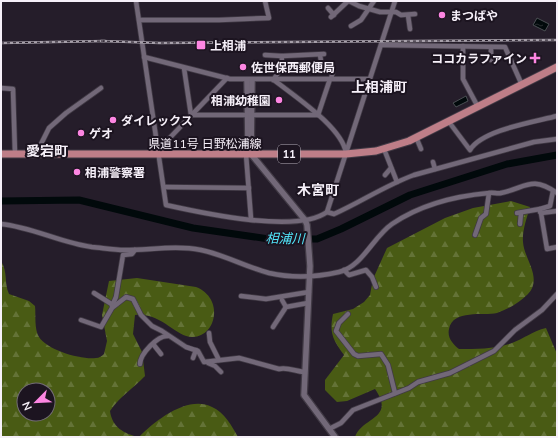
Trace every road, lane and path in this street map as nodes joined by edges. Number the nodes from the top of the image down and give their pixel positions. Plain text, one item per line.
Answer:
1 (136, 1) edge
2 (265, 1) edge
3 (348, 1) edge
4 (374, 1) edge
5 (395, 1) edge
6 (328, 8) dead end
7 (370, 9) junction
8 (391, 12) junction
9 (415, 14) dead end
10 (408, 15) junction
11 (139, 20) junction
12 (352, 25) dead end
13 (410, 30) dead end
14 (381, 45) junction
15 (463, 46) junction
16 (491, 47) junction
17 (264, 55) dead end
18 (282, 56) junction
19 (144, 57) junction
20 (491, 60) dead end
21 (321, 62) dead end
22 (557, 67) edge
23 (184, 68) junction
24 (333, 70) dead end
25 (227, 78) junction
26 (330, 79) junction
27 (370, 79) junction
28 (250, 80) junction
29 (273, 80) junction
30 (522, 85) junction
31 (1, 88) edge
32 (101, 88) dead end
33 (478, 107) junction
34 (192, 115) junction
35 (318, 115) junction
36 (250, 116) junction
37 (557, 116) edge
38 (449, 122) junction
39 (416, 137) junction
40 (557, 139) edge
41 (384, 149) junction
42 (420, 149) dead end
43 (470, 150) junction
44 (1, 154) edge
45 (15, 154) junction
46 (36, 154) junction
47 (158, 154) junction
48 (249, 154) junction
49 (346, 154) junction
50 (467, 159) junction
51 (433, 162) dead end
52 (391, 168) junction
53 (435, 169) junction
54 (384, 175) dead end
55 (397, 182) junction
56 (164, 187) junction
57 (249, 188) junction
58 (556, 191) edge
59 (489, 193) junction
60 (540, 211) junction
61 (557, 211) edge
62 (328, 212) junction
63 (251, 219) junction
64 (306, 222) junction
65 (1, 224) edge
66 (520, 224) dead end
67 (475, 235) dead end
68 (557, 247) edge
69 (135, 250) junction
70 (344, 270) junction
71 (310, 276) junction
72 (376, 287) dead end
73 (309, 292) junction
74 (94, 293) dead end
75 (557, 294) edge
76 (241, 296) dead end
77 (282, 300) dead end
78 (308, 303) junction
79 (112, 306) junction
80 (286, 307) junction
81 (348, 314) dead end
82 (81, 320) dead end
83 (273, 327) dead end
84 (208, 333) dead end
85 (170, 336) junction
86 (153, 344) junction
87 (196, 350) junction
88 (161, 354) dead end
89 (193, 358) dead end
90 (219, 360) junction
91 (208, 362) junction
92 (140, 364) dead end
93 (221, 372) dead end
94 (304, 372) junction
95 (395, 393) junction
96 (329, 430) junction
97 (335, 437) edge

1 - 11 street
2 - 11 street
3 - 6 street
3 - 7 street
4 - 7 street
5 - 8 street
7 - 8 street
7 - 12 street
8 - 10 street
8 - 14 street
9 - 10 street
10 - 13 street
11 - 19 street
14 - 15 street
14 - 27 street
15 - 16 street
15 - 33 street
16 - 20 street
16 - 30 street
17 - 18 street
18 - 21 street
18 - 29 street
19 - 23 street
19 - 47 street
22 - 30 main road, 県道11号 日野松浦線 / 11
23 - 25 street
23 - 34 street
24 - 26 street
25 - 28 street
25 - 34 street
26 - 27 street
26 - 29 street
26 - 35 street
27 - 49 street
28 - 29 street
28 - 36 street
29 - 35 street
30 - 33 main road, 県道11号 日野松浦線 / 11
31 - 45 street
32 - 46 street
33 - 38 main road, 県道11号 日野松浦線 / 11
34 - 36 street
34 - 47 street
35 - 36 street
35 - 49 street
36 - 48 street
37 - 43 street
38 - 39 main road, 県道11号 日野松浦線 / 11
38 - 43 street
39 - 41 main road, 県道11号 日野松浦線 / 11
39 - 42 street
40 - 50 street
41 - 49 main road, 県道11号 日野松浦線 / 11
41 - 52 street
43 - 50 street
44 - 45 main road, 県道11号 日野松浦線 / 11
45 - 46 main road, 県道11号 日野松浦線 / 11
46 - 47 main road, 県道11号 日野松浦線 / 11
47 - 48 main road, 県道11号 日野松浦線 / 11
47 - 56 street
48 - 49 main road, 県道11号 日野松浦線 / 11
48 - 57 street
48 - 64 street
49 - 62 street
50 - 53 street
51 - 53 street
52 - 54 street
52 - 55 street
53 - 55 street
55 - 62 street
56 - 57 street
56 - 63 street
57 - 63 street
58 - 59 street
58 - 60 street
59 - 67 street
59 - 70 street
60 - 61 street
60 - 66 street
60 - 68 street
62 - 64 street
63 - 64 street
64 - 71 street
65 - 69 street
69 - 71 street
69 - 79 street
70 - 71 street
70 - 72 street
71 - 73 street
73 - 76 street
73 - 78 street
74 - 79 street
75 - 95 street
77 - 80 street
78 - 80 street
78 - 94 street
79 - 82 street
79 - 85 street
80 - 83 street
81 - 95 street
84 - 90 street
85 - 86 street
85 - 87 street
86 - 88 street
86 - 92 street
87 - 89 street
87 - 91 street
90 - 91 street
90 - 94 street
91 - 93 street
94 - 96 street
95 - 96 street
96 - 97 street

